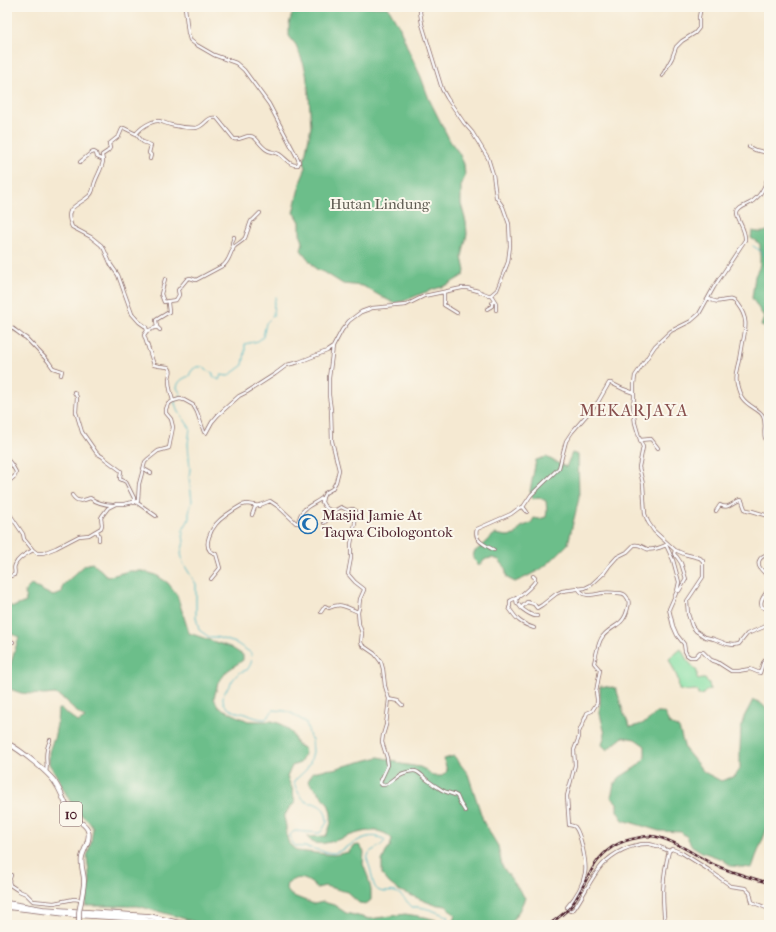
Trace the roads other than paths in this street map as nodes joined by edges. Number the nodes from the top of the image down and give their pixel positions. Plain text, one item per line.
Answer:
1 (185, 7) edge
2 (421, 7) edge
3 (701, 7) edge
4 (662, 76) dead end
5 (136, 134) junction
6 (749, 147) dead end
7 (769, 153) edge
8 (150, 159) dead end
9 (103, 160) junction
10 (80, 162) dead end
11 (769, 173) edge
12 (260, 213) dead end
13 (234, 237) dead end
14 (233, 251) junction
15 (165, 279) dead end
16 (444, 292) junction
17 (491, 295) junction
18 (708, 298) junction
19 (169, 301) junction
20 (494, 301) junction
21 (487, 309) dead end
22 (496, 310) dead end
23 (456, 313) dead end
24 (7, 326) edge
25 (156, 328) junction
26 (160, 330) dead end
27 (147, 331) junction
28 (333, 347) junction
29 (61, 375) dead end
30 (74, 392) dead end
31 (634, 393) junction
32 (176, 400) junction
33 (640, 440) junction
34 (769, 445) edge
35 (658, 448) dead end
36 (7, 459) edge
37 (144, 469) junction
38 (150, 473) dead end
39 (7, 484) edge
40 (72, 494) dead end
41 (323, 498) junction
42 (135, 502) junction
43 (116, 504) junction
44 (260, 506) junction
45 (523, 506) junction
46 (7, 510) edge
47 (331, 510) junction
48 (716, 511) dead end
49 (527, 512) dead end
50 (252, 515) dead end
51 (156, 516) dead end
52 (769, 516) edge
53 (324, 523) dead end
54 (97, 531) junction
55 (99, 540) dead end
56 (667, 545) junction
57 (33, 550) junction
58 (494, 550) dead end
59 (675, 550) junction
60 (769, 554) edge
61 (7, 574) edge
62 (533, 576) dead end
63 (769, 578) edge
64 (211, 579) dead end
65 (578, 588) junction
66 (769, 588) edge
67 (677, 591) junction
68 (518, 597) junction
69 (521, 608) junction
70 (769, 610) edge
71 (320, 612) dead end
72 (358, 612) junction
73 (537, 616) dead end
74 (769, 623) edge
75 (534, 628) dead end
76 (10, 641) edge
77 (7, 651) edge
78 (769, 655) edge
79 (389, 699) junction
80 (403, 705) dead end
81 (50, 740) dead end
82 (7, 743) edge
83 (46, 772) junction
84 (465, 811) dead end
85 (669, 851) junction
86 (11, 875) dead end
87 (8, 885) edge
88 (81, 901) junction
89 (7, 903) edge
90 (7, 907) edge
91 (769, 909) edge
92 (79, 924) edge
93 (172, 925) edge
94 (189, 925) edge
95 (665, 925) edge

1 - 5 street
2 - 17 street
3 - 4 street
5 - 8 street
5 - 9 street
6 - 7 street
9 - 10 street
9 - 27 street
11 - 18 street
12 - 14 street
13 - 14 street
14 - 19 street
15 - 19 street
16 - 17 street
16 - 23 street
16 - 28 street
17 - 20 street
18 - 31 street
18 - 34 street
19 - 25 street
20 - 21 street
20 - 22 street
24 - 29 street
25 - 26 street
25 - 27 street
27 - 32 street
28 - 32 street
28 - 41 street
30 - 42 street
31 - 33 street
31 - 45 street
32 - 37 street
33 - 35 street
33 - 56 street
36 - 39 street
37 - 38 street
37 - 42 street
40 - 43 street
41 - 44 street
41 - 47 street
42 - 43 street
42 - 51 street
43 - 54 street
44 - 50 street
44 - 64 street
45 - 49 street
45 - 58 street
46 - 57 street
47 - 53 street
47 - 72 street
48 - 52 street
54 - 55 street
54 - 57 street
56 - 59 street
56 - 65 street
56 - 67 street
57 - 61 street
59 - 67 street
59 - 74 street
60 - 63 street
62 - 68 street
65 - 69 street
65 - 85 street
66 - 70 street
67 - 78 street
68 - 69 street
68 - 75 street
69 - 73 street
71 - 72 street
72 - 79 street
76 - 77 street
79 - 80 street
79 - 84 street
81 - 83 street
82 - 83 highway, 10
83 - 88 highway, 10
85 - 91 street
85 - 95 street
86 - 87 street
87 - 88 street
88 - 92 highway, 10, bridge
89 - 94 highway
90 - 93 highway

